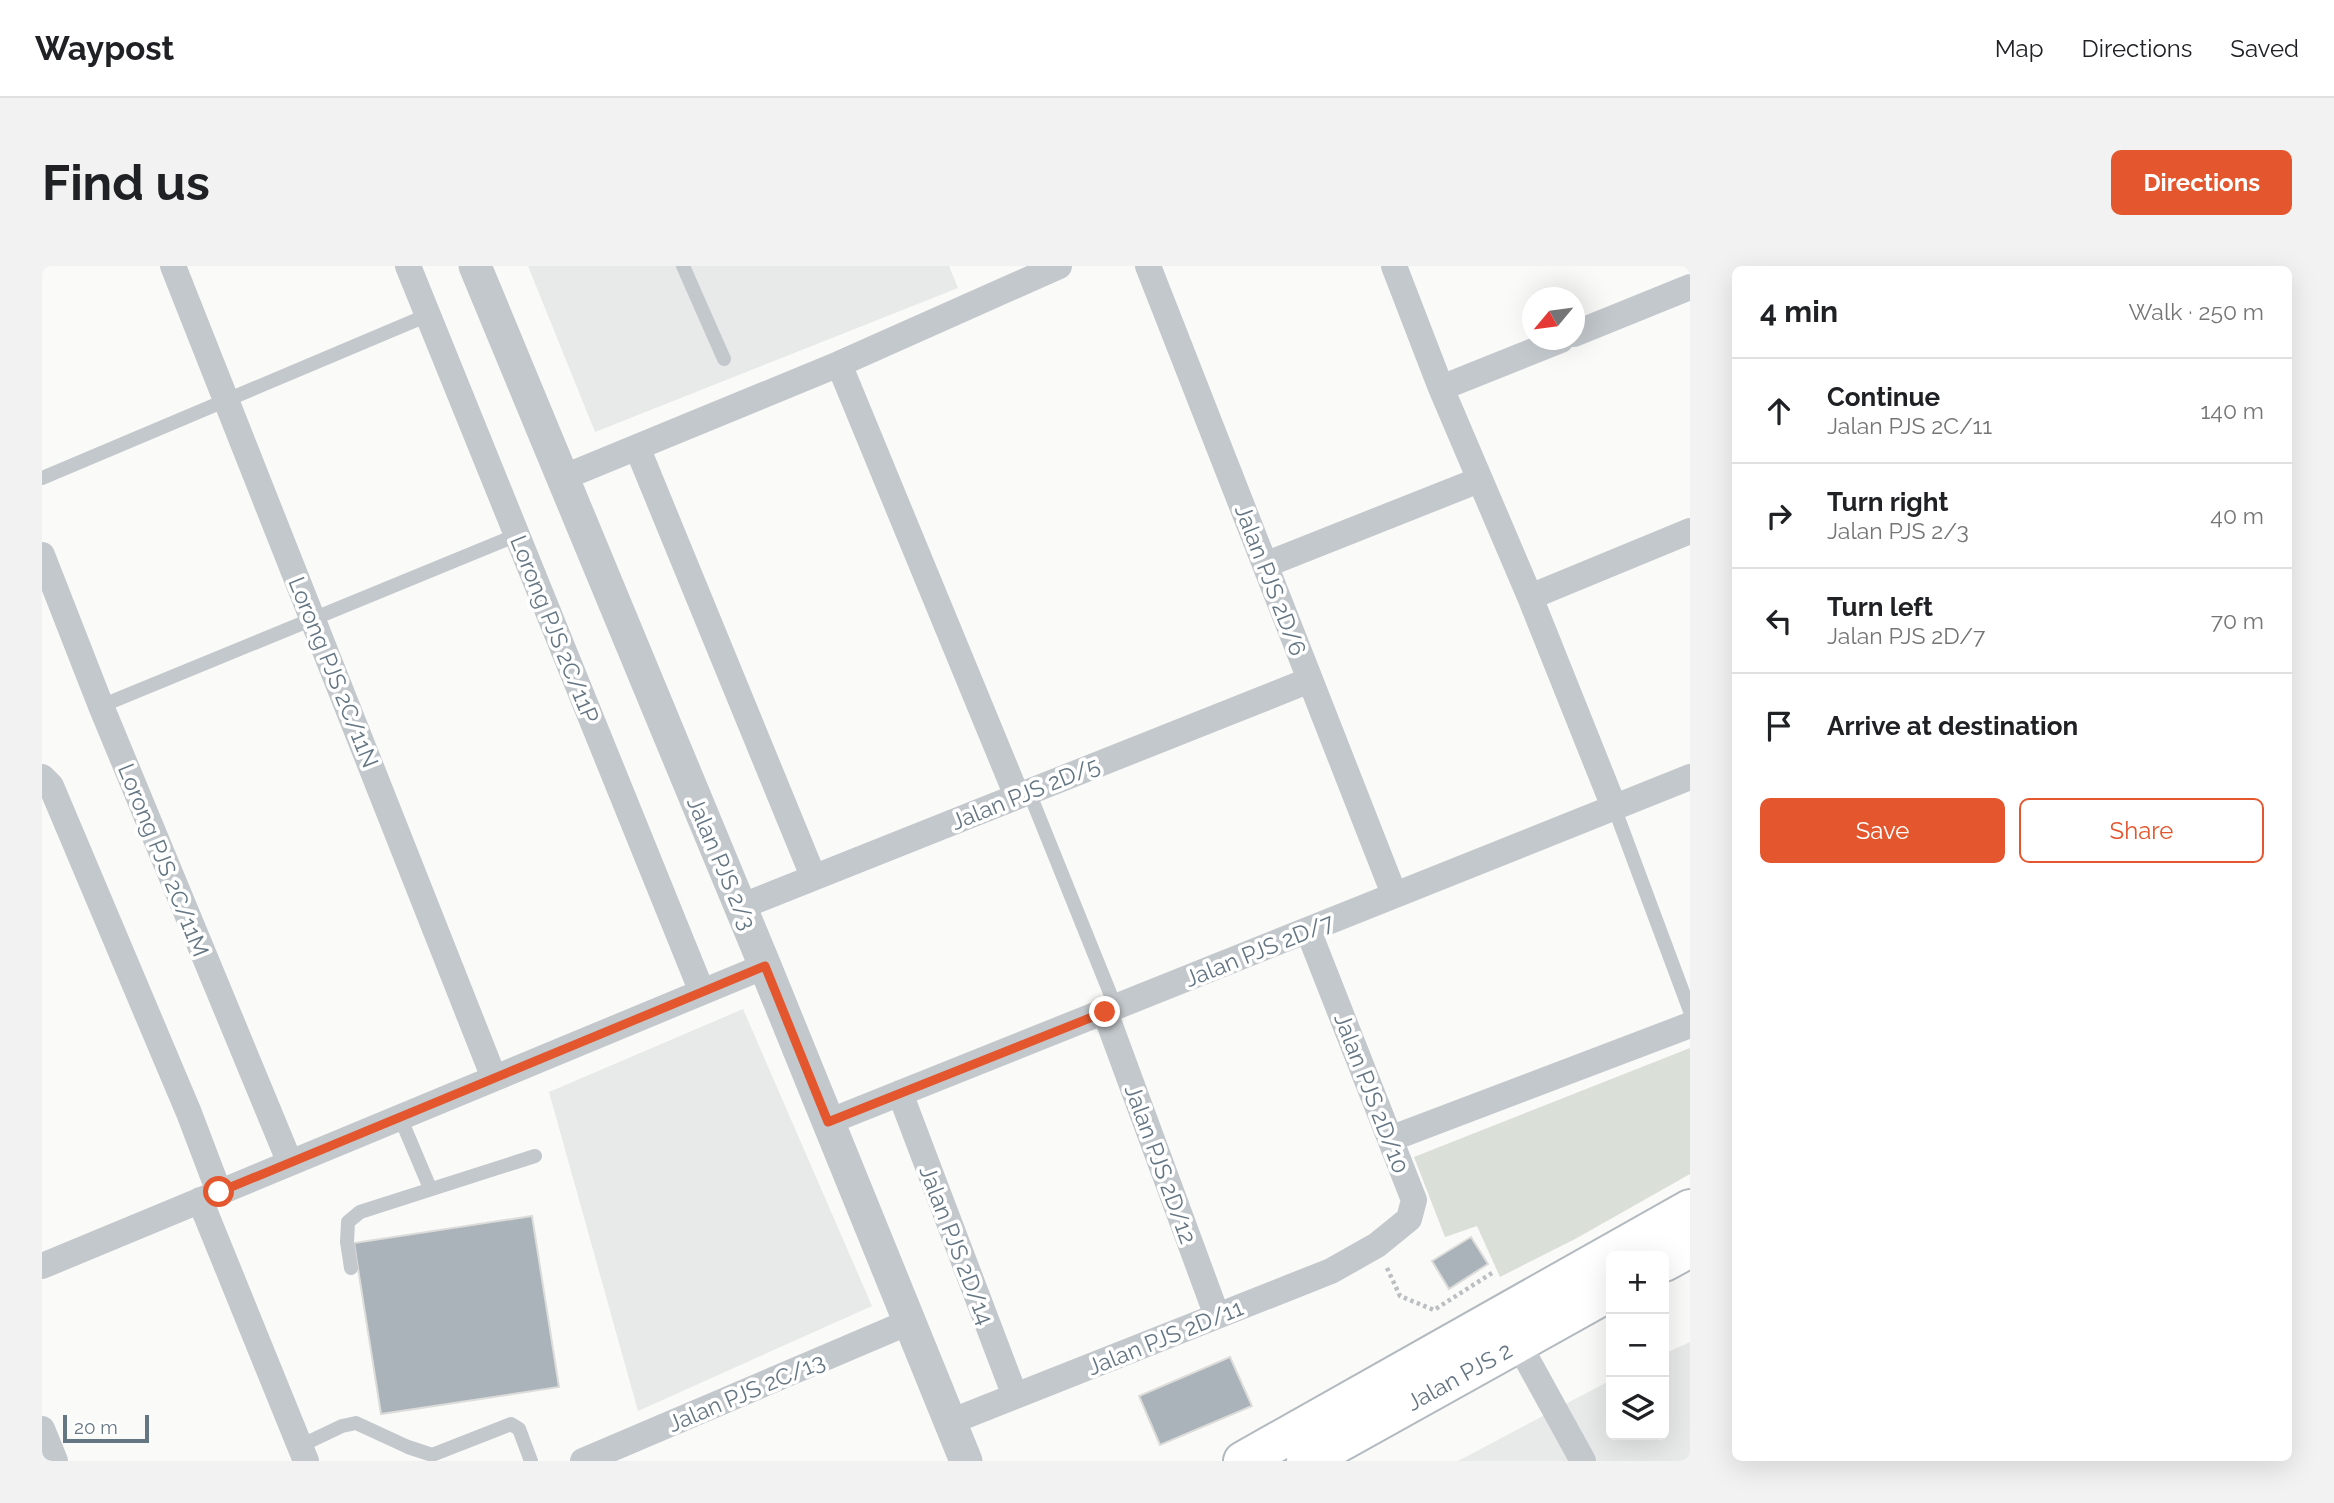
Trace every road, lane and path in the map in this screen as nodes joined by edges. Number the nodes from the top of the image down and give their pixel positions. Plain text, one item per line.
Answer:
1 (173, 266) edge
2 (408, 266) edge
3 (475, 266) edge
4 (683, 266) edge
5 (1059, 266) edge
6 (1148, 266) edge
7 (1394, 266) edge
8 (1690, 287) edge
9 (428, 314) junction
10 (1585, 330) edge
11 (1536, 350) edge
12 (724, 359) dead end
13 (839, 364) junction
14 (1441, 388) junction
15 (226, 400) junction
16 (637, 447) junction
17 (42, 478) edge
18 (562, 478) junction
19 (1479, 480) junction
20 (1690, 531) edge
21 (517, 534) junction
22 (42, 555) edge
23 (1265, 565) junction
24 (1530, 597) junction
25 (313, 619) junction
26 (1310, 680) junction
27 (101, 706) junction
28 (42, 777) edge
29 (1690, 777) edge
30 (1023, 794) junction
31 (1614, 807) junction
32 (813, 876) junction
33 (1394, 894) junction
34 (740, 907) junction
35 (1308, 930) junction
36 (765, 966) junction
37 (702, 992) junction
38 (1111, 1010) junction
39 (1690, 1011) edge
40 (1690, 1025) edge
41 (494, 1078) junction
42 (901, 1093) junction
43 (400, 1117) junction
44 (828, 1122) junction
45 (1390, 1139) junction
46 (535, 1156) dead end
47 (290, 1163) junction
48 (430, 1188) junction
49 (210, 1196) junction
50 (1690, 1209) edge
51 (1377, 1245) junction
52 (1690, 1248) edge
53 (1669, 1259) edge
54 (42, 1266) edge
55 (351, 1268) dead end
56 (1492, 1273) dead end
57 (1606, 1295) edge
58 (1217, 1317) junction
59 (909, 1322) junction
60 (1518, 1343) junction
61 (1015, 1396) junction
62 (950, 1422) junction
63 (42, 1429) edge
64 (303, 1453) edge
65 (1572, 1457) edge
66 (55, 1461) edge
67 (531, 1461) edge
68 (583, 1461) edge
69 (966, 1461) edge
70 (1243, 1461) edge
71 (1306, 1461) edge

1 - 15 street, Lorong PJS 2C/11N
2 - 9 street, Lorong PJS 2C/11P
3 - 18 street, Jalan PJS 2/3
4 - 12 lane
5 - 13 street
6 - 23 street, Jalan PJS 2D/6
7 - 14 street
8 - 10 street
9 - 15 lane
9 - 21 street, Lorong PJS 2C/11P
11 - 14 street
13 - 16 street
13 - 30 street
14 - 19 street
15 - 17 lane
15 - 25 street, Lorong PJS 2C/11N
16 - 18 street
16 - 32 street
18 - 34 street, Jalan PJS 2/3
19 - 23 street
19 - 24 street
20 - 24 street
21 - 25 lane
21 - 37 street, Lorong PJS 2C/11P
22 - 27 street, Lorong PJS 2C/11M
23 - 26 street, Jalan PJS 2D/6
24 - 31 street
25 - 27 lane
25 - 41 street, Lorong PJS 2C/11N
26 - 30 street, Jalan PJS 2D/5
26 - 33 street, Jalan PJS 2D/6
27 - 47 street, Lorong PJS 2C/11M
28 - 49 street
29 - 31 street, Jalan PJS 2D/7
30 - 32 street, Jalan PJS 2D/5
30 - 38 lane
31 - 33 street, Jalan PJS 2D/7
31 - 39 lane
32 - 34 street, Jalan PJS 2D/5
33 - 35 street, Jalan PJS 2D/7
34 - 36 street, Jalan PJS 2/3
35 - 38 street, Jalan PJS 2D/7
35 - 45 street, Jalan PJS 2D/10
36 - 37 street
36 - 44 street, Jalan PJS 2/3
37 - 41 street
38 - 42 street, Jalan PJS 2D/7
38 - 58 street, Jalan PJS 2D/12
40 - 45 street
41 - 43 street
42 - 44 street, Jalan PJS 2D/7
42 - 61 street, Jalan PJS 2D/14
43 - 47 street
43 - 48 lane
44 - 59 street, Jalan PJS 2/3
45 - 51 street, Jalan PJS 2D/10
46 - 48 lane
47 - 49 street
48 - 55 lane
49 - 54 street
49 - 64 street
50 - 70 main road
51 - 56 path
51 - 58 street, Jalan PJS 2D/11
52 - 53 main road
57 - 60 main road, Jalan PJS 2
58 - 61 street, Jalan PJS 2D/11
59 - 62 street, Jalan PJS 2/3
59 - 68 street, Jalan PJS 2C/13
60 - 65 street
60 - 71 main road, Jalan PJS 2
61 - 62 street, Jalan PJS 2D/11
62 - 69 street, Jalan PJS 2/3
63 - 66 street
64 - 67 lane

